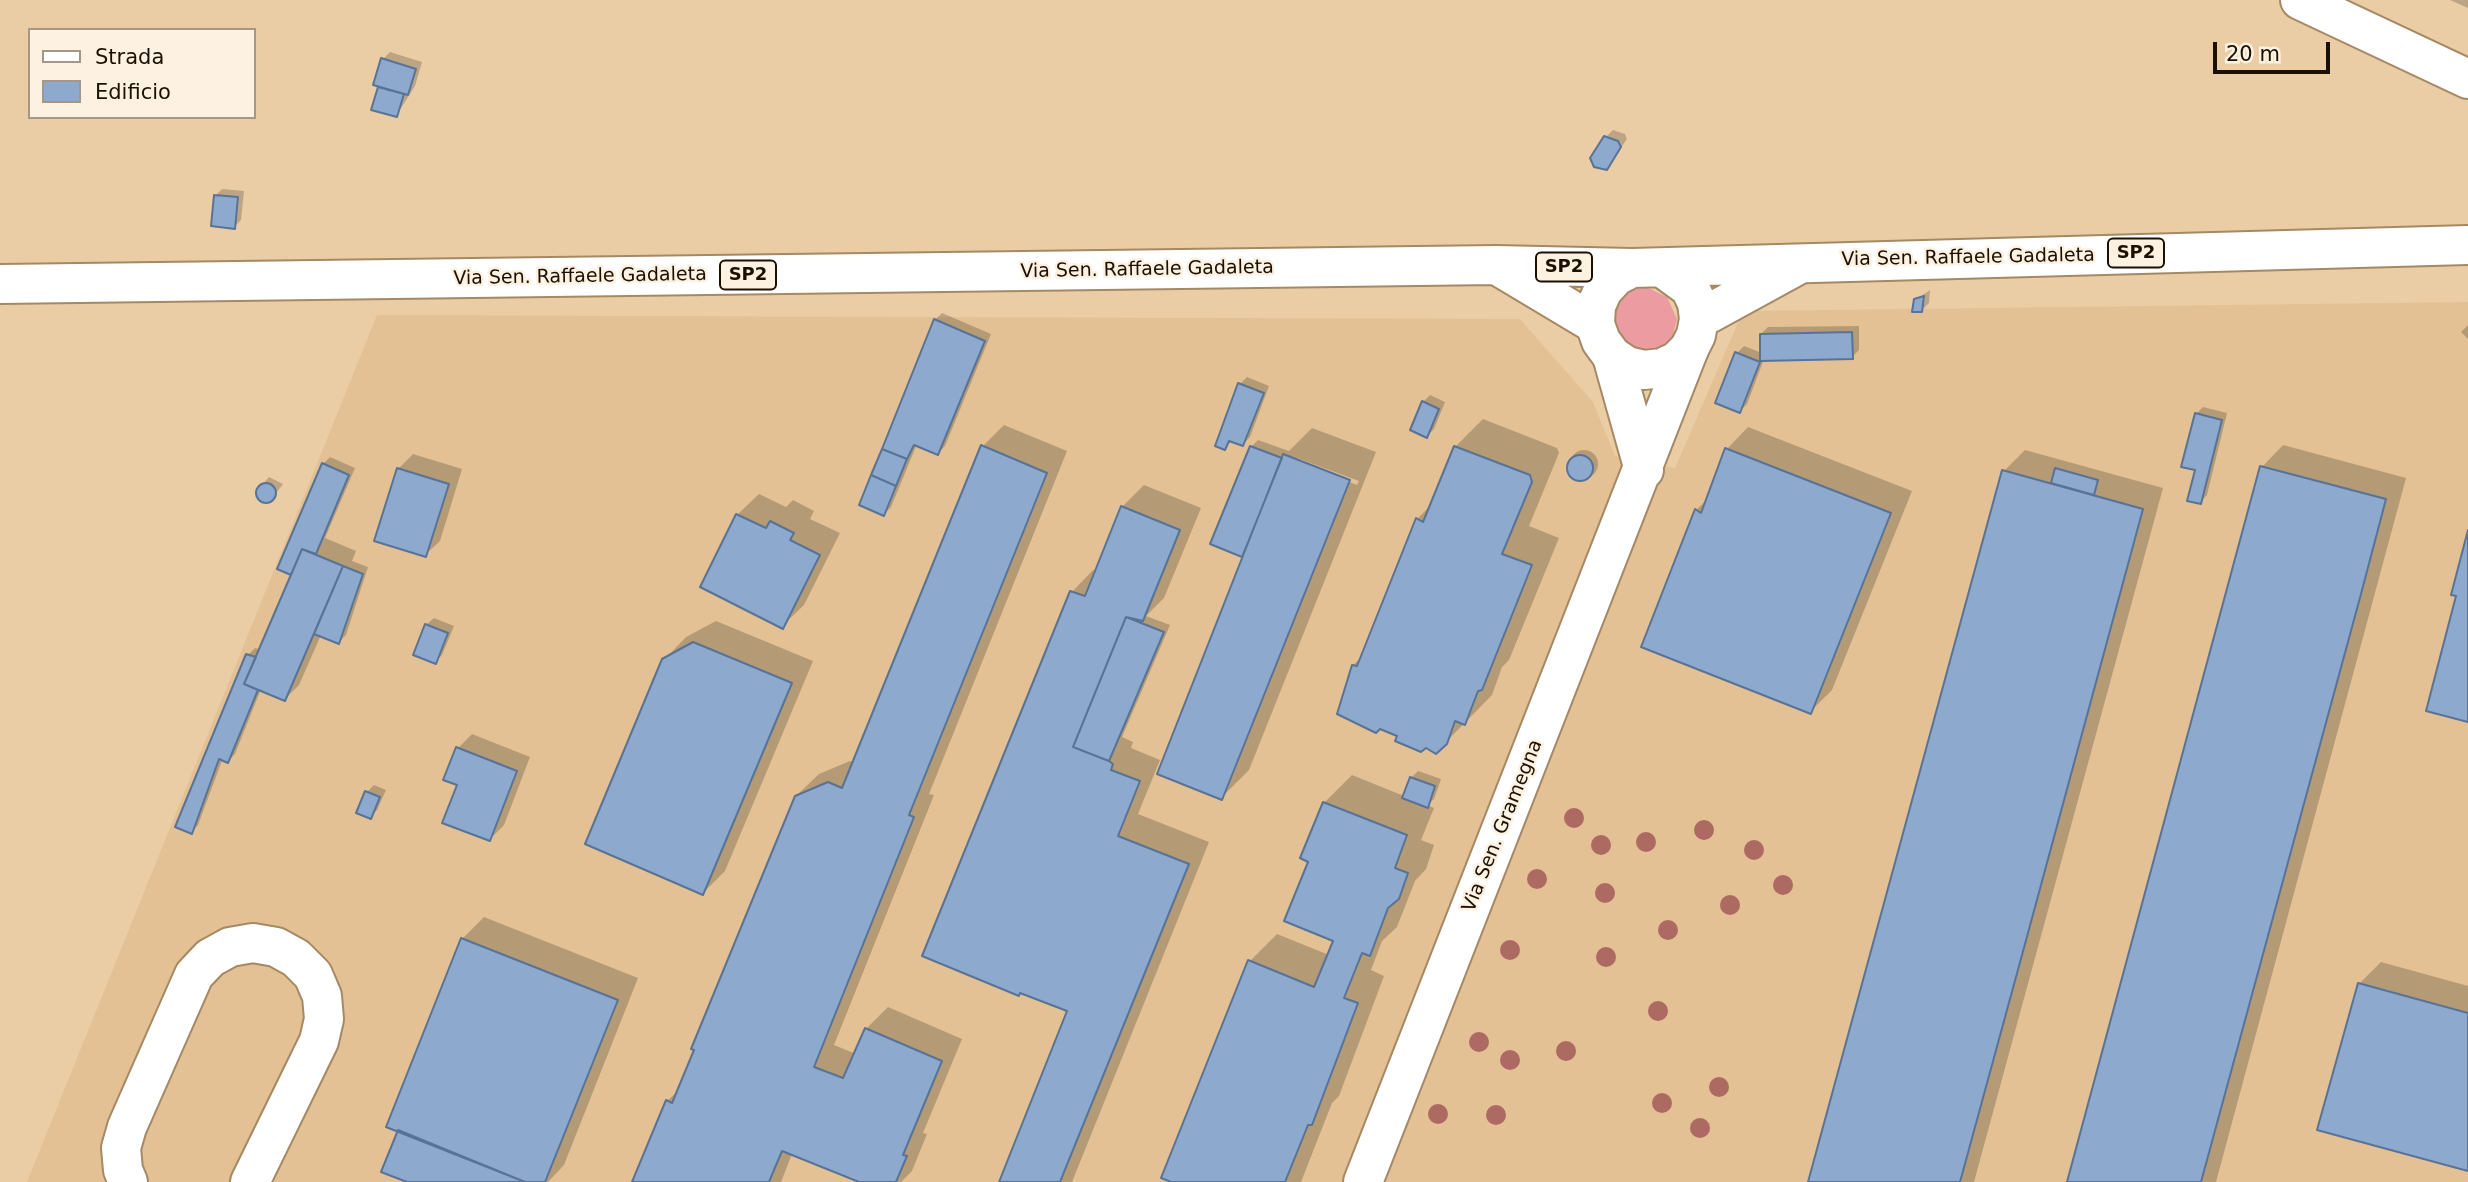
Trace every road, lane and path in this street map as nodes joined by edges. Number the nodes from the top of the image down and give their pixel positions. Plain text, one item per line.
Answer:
1 (2300, 0) edge
2 (2468, 79) edge
3 (2468, 245) edge
4 (1804, 262) junction
5 (1496, 265) junction
6 (1648, 268) junction
7 (0, 284) edge
8 (1694, 334) junction
9 (1603, 340) junction
10 (1644, 470) junction
11 (121, 1178) edge
12 (250, 1182) edge
13 (1363, 1182) edge

1 - 2 main road
3 - 4 main road, Via Sen. Raffaele Gadaleta / SP2
4 - 6 main road, Via Sen. Raffaele Gadaleta / SP2
4 - 8 main road, Via Sen. Raffaele Gadaleta / SP2
5 - 6 main road, Via Sen. Raffaele Gadaleta / SP2
5 - 7 main road, Via Sen. Raffaele Gadaleta / SP2
5 - 9 main road, Via Sen. Raffaele Gadaleta / SP2
6 - 8 main road
6 - 9 main road
8 - 9 main road, Via Sen. Raffaele Gadaleta
8 - 10 main road, Via Sen. Gramegna
9 - 10 main road
10 - 13 main road, Via Sen. Gramegna
11 - 12 main road

